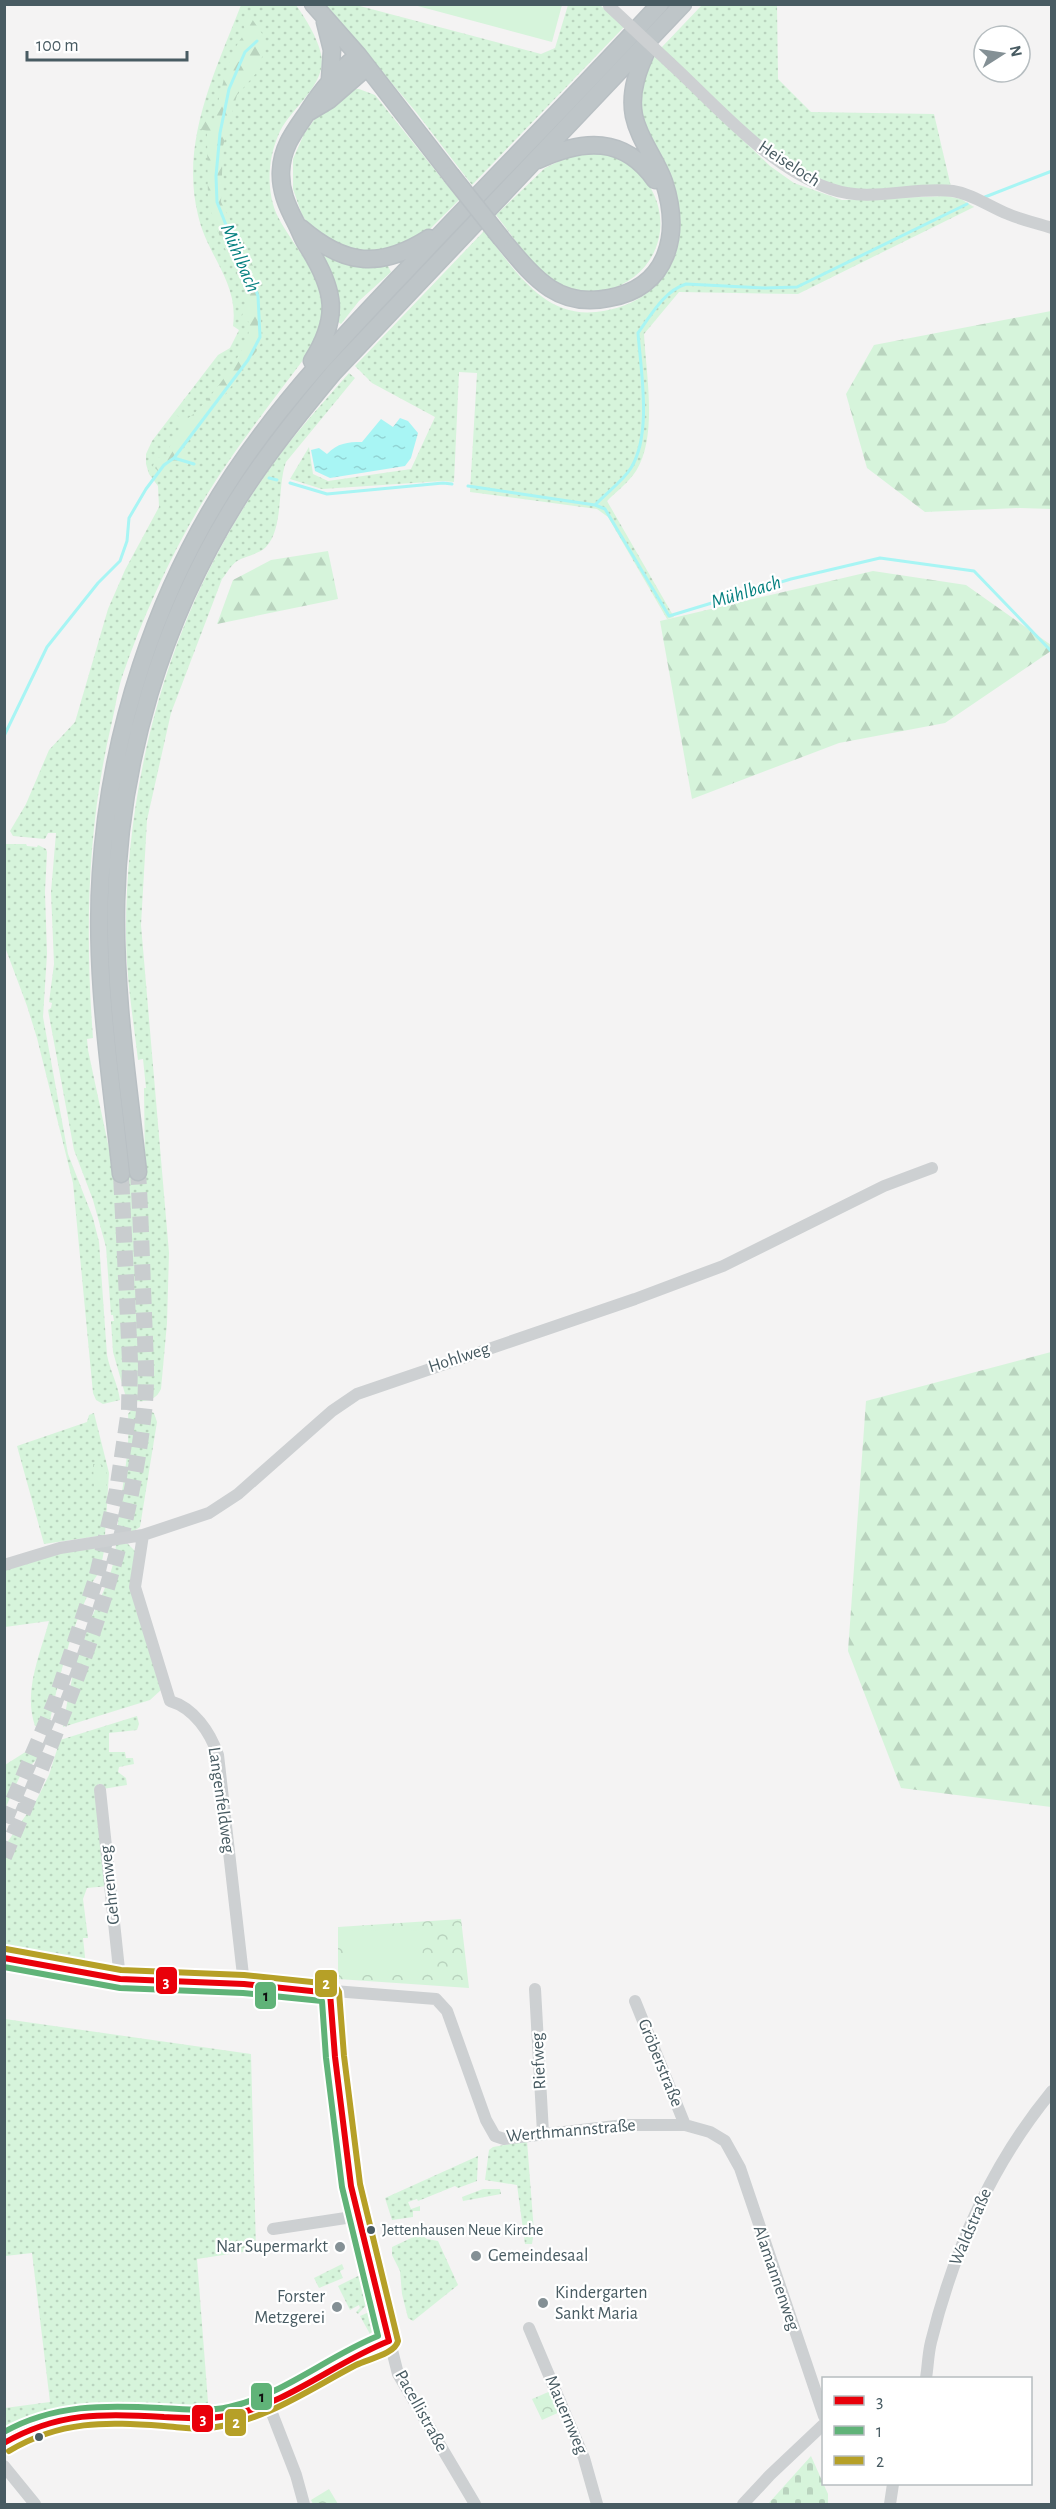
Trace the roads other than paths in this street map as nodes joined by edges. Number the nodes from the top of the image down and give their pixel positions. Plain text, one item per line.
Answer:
1 (660, 4) edge
2 (683, 4) edge
3 (608, 5) edge
4 (318, 10) edge
5 (656, 33) junction
6 (362, 61) junction
7 (330, 80) junction
8 (306, 114) junction
9 (528, 165) junction
10 (672, 210) junction
11 (297, 224) junction
12 (450, 224) junction
13 (1052, 228) edge
14 (286, 403) junction
15 (932, 1168) dead end
16 (138, 1172) tunnel mouth
17 (121, 1174) tunnel mouth
18 (143, 1535) junction
19 (4, 1565) edge
20 (100, 1790) dead end
21 (4, 1958) edge
22 (120, 1979) junction
23 (244, 1984) junction
24 (535, 1989) dead end
25 (330, 1993) junction
26 (635, 2001) dead end
27 (1052, 2091) edge
28 (685, 2124) junction
29 (543, 2133) junction
30 (725, 2141) joint
31 (358, 2216) junction
32 (273, 2229) dead end
33 (530, 2328) dead end
34 (388, 2341) junction
35 (926, 2377) edge
36 (268, 2403) junction
37 (822, 2410) edge
38 (822, 2426) edge
39 (4, 2443) edge
40 (4, 2466) edge
41 (893, 2485) edge
42 (35, 2505) edge
43 (304, 2505) edge
44 (475, 2505) edge
45 (597, 2505) edge
46 (743, 2505) edge
47 (890, 2505) edge

1 - 12 highway
2 - 5 highway
3 - 13 street, Heiseloch, bridge
4 - 6 highway
4 - 7 highway
5 - 9 highway
5 - 10 highway
6 - 7 highway
6 - 8 highway
6 - 10 highway, bridge
7 - 8 highway
8 - 11 highway
9 - 10 highway
9 - 16 highway
11 - 12 highway
11 - 14 highway
12 - 14 highway
14 - 17 highway
15 - 18 street, Hohlweg
18 - 19 street, Hohlweg
18 - 23 street, Langenfeldweg
20 - 22 street, Gehrenweg
21 - 22 street, Werthmannstraße
22 - 23 street, Werthmannstraße
23 - 25 street, Werthmannstraße
24 - 29 street, Riefweg
25 - 29 street, Werthmannstraße
25 - 31 street, Pacellistraße
26 - 28 street, Gröberstraße
27 - 35 street, Waldstraße
28 - 29 street, Werthmannstraße
28 - 30 street, Werthmannstraße
30 - 37 street, Alamannenweg
31 - 32 street
31 - 34 street, Pacellistraße
33 - 45 street, Mauernweg
34 - 36 street
34 - 44 street, Pacellistraße
36 - 39 street
36 - 43 street
38 - 46 street
40 - 42 street
41 - 47 street

